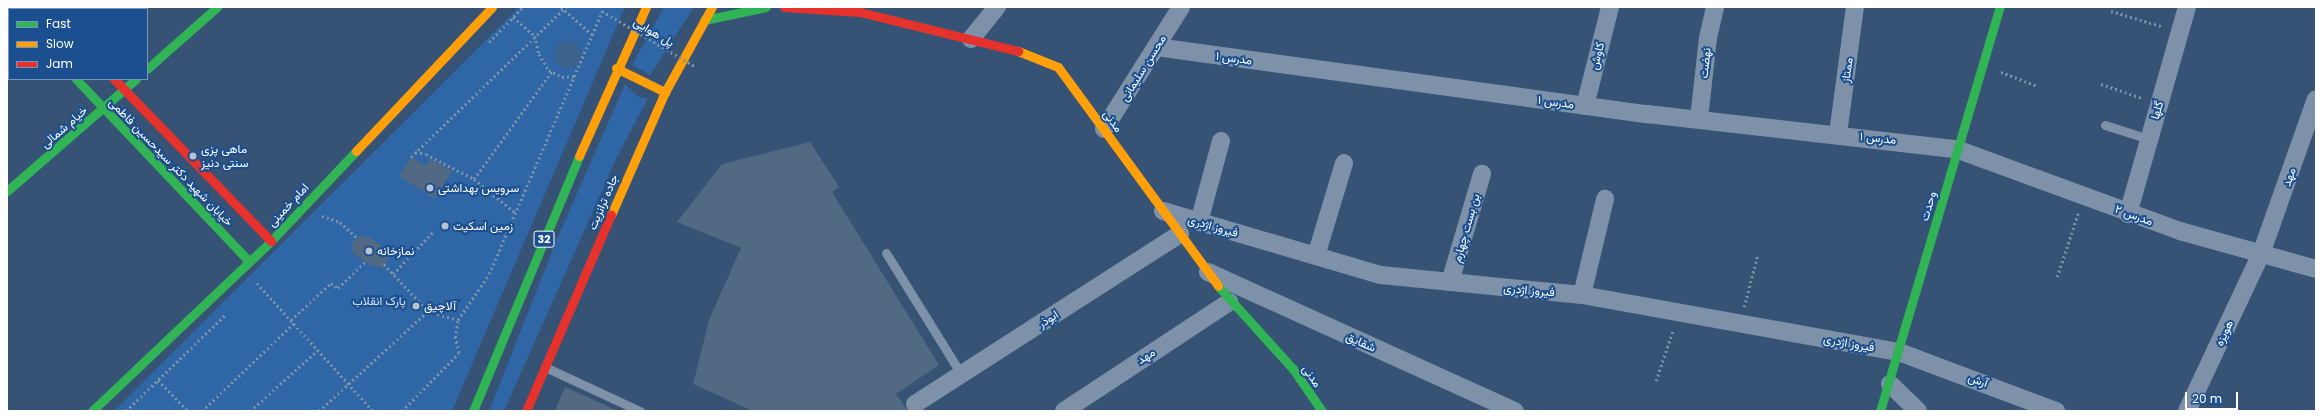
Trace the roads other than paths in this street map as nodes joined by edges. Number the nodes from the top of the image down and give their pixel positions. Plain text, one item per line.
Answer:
1 (217, 7) edge
2 (492, 7) edge
3 (646, 7) edge
4 (712, 7) edge
5 (766, 7) edge
6 (784, 7) edge
7 (997, 7) edge
8 (1181, 7) edge
9 (1610, 7) edge
10 (1715, 7) edge
11 (1855, 7) edge
12 (2000, 7) edge
13 (2186, 7) edge
14 (704, 20) junction
15 (971, 39) junction
16 (1156, 47) junction
17 (148, 68) edge
18 (616, 68) junction
19 (77, 80) edge
20 (115, 80) edge
21 (135, 80) edge
22 (124, 89) junction
23 (664, 92) junction
24 (2316, 99) edge
25 (1585, 106) junction
26 (103, 109) junction
27 (1699, 119) junction
28 (2105, 125) dead end
29 (1104, 129) junction
30 (1838, 134) junction
31 (2149, 139) junction
32 (1221, 141) dead end
33 (1956, 149) junction
34 (1344, 163) dead end
35 (1482, 174) dead end
36 (7, 191) edge
37 (1605, 199) dead end
38 (1163, 211) junction
39 (2128, 214) junction
40 (1199, 222) junction
41 (1180, 234) junction
42 (271, 241) junction
43 (886, 252) dead end
44 (2261, 254) junction
45 (1316, 256) junction
46 (249, 261) junction
47 (2316, 269) edge
48 (1208, 272) junction
49 (1450, 282) junction
50 (1582, 295) junction
51 (1229, 302) junction
52 (1899, 352) junction
53 (545, 367) junction
54 (961, 374) junction
55 (1890, 384) junction
56 (915, 404) dead end
57 (1318, 410) edge
58 (92, 411) edge
59 (473, 411) edge
60 (526, 411) edge
61 (640, 411) edge
62 (1064, 411) edge
63 (1515, 411) edge
64 (1880, 411) edge
65 (1918, 411) edge
66 (2056, 411) edge
67 (2187, 411) edge

1 - 17 street
2 - 42 street, امام خمینی
3 - 18 street, 32
4 - 14 street, جاده ترانزیت
5 - 14 street
6 - 15 street, مدنی
7 - 15 street
8 - 16 street, محسن سلیمانی
9 - 25 street, کاوش
10 - 27 street, نهضت
11 - 30 street, ممتاز
12 - 33 street, وحدت
13 - 31 street, گلها
14 - 23 street, جاده ترانزیت
15 - 29 street, مدنی
16 - 25 street, مدرس ۱
16 - 29 street, محسن سلیمانی
18 - 23 street
18 - 59 street, 32
19 - 26 street, خیابان شهید دکتر سیدحسین فاطمی
20 - 22 street, خیابان شهید دکتر سیدحسین فاطمی
21 - 22 street, خیام شمالی
22 - 26 street, خیام شمالی
22 - 42 street, خیابان شهید دکتر سیدحسین فاطمی
23 - 53 street, جاده ترانزیت
24 - 44 street, مهد
25 - 27 street, مدرس ۱
26 - 36 street, خیام شمالی
26 - 46 street, خیابان شهید دکتر سیدحسین فاطمی
27 - 30 street, مدرس ۱
28 - 31 lane
29 - 38 street, مدنی
30 - 33 street, مدرس ۱
31 - 39 street, گلها
32 - 40 street
33 - 39 street, مدرس ۲
33 - 52 street, وحدت
34 - 45 street
35 - 49 street, بن بست چهارم
37 - 50 street
38 - 40 street, فیروز اژدری
38 - 41 street, مدنی
39 - 44 street, مدرس ۲
40 - 45 street, فیروز اژدری
41 - 48 street, مدنی
41 - 54 street, ابوذر
42 - 46 street, امام خمینی
43 - 54 lane
44 - 47 street, مدرس ۲
44 - 67 street, هویزه
45 - 49 street, فیروز اژدری
46 - 58 street, امام خمینی
48 - 51 street, مدنی
48 - 63 street, شقایق
49 - 50 street, فیروز اژدری
50 - 52 street, فیروز اژدری
51 - 57 street, مدنی
51 - 62 street, مهد
52 - 55 street, وحدت
52 - 66 street, آرش
53 - 60 street, جاده ترانزیت
53 - 61 lane
54 - 56 street, ابوذر
55 - 64 street, وحدت
55 - 65 street

